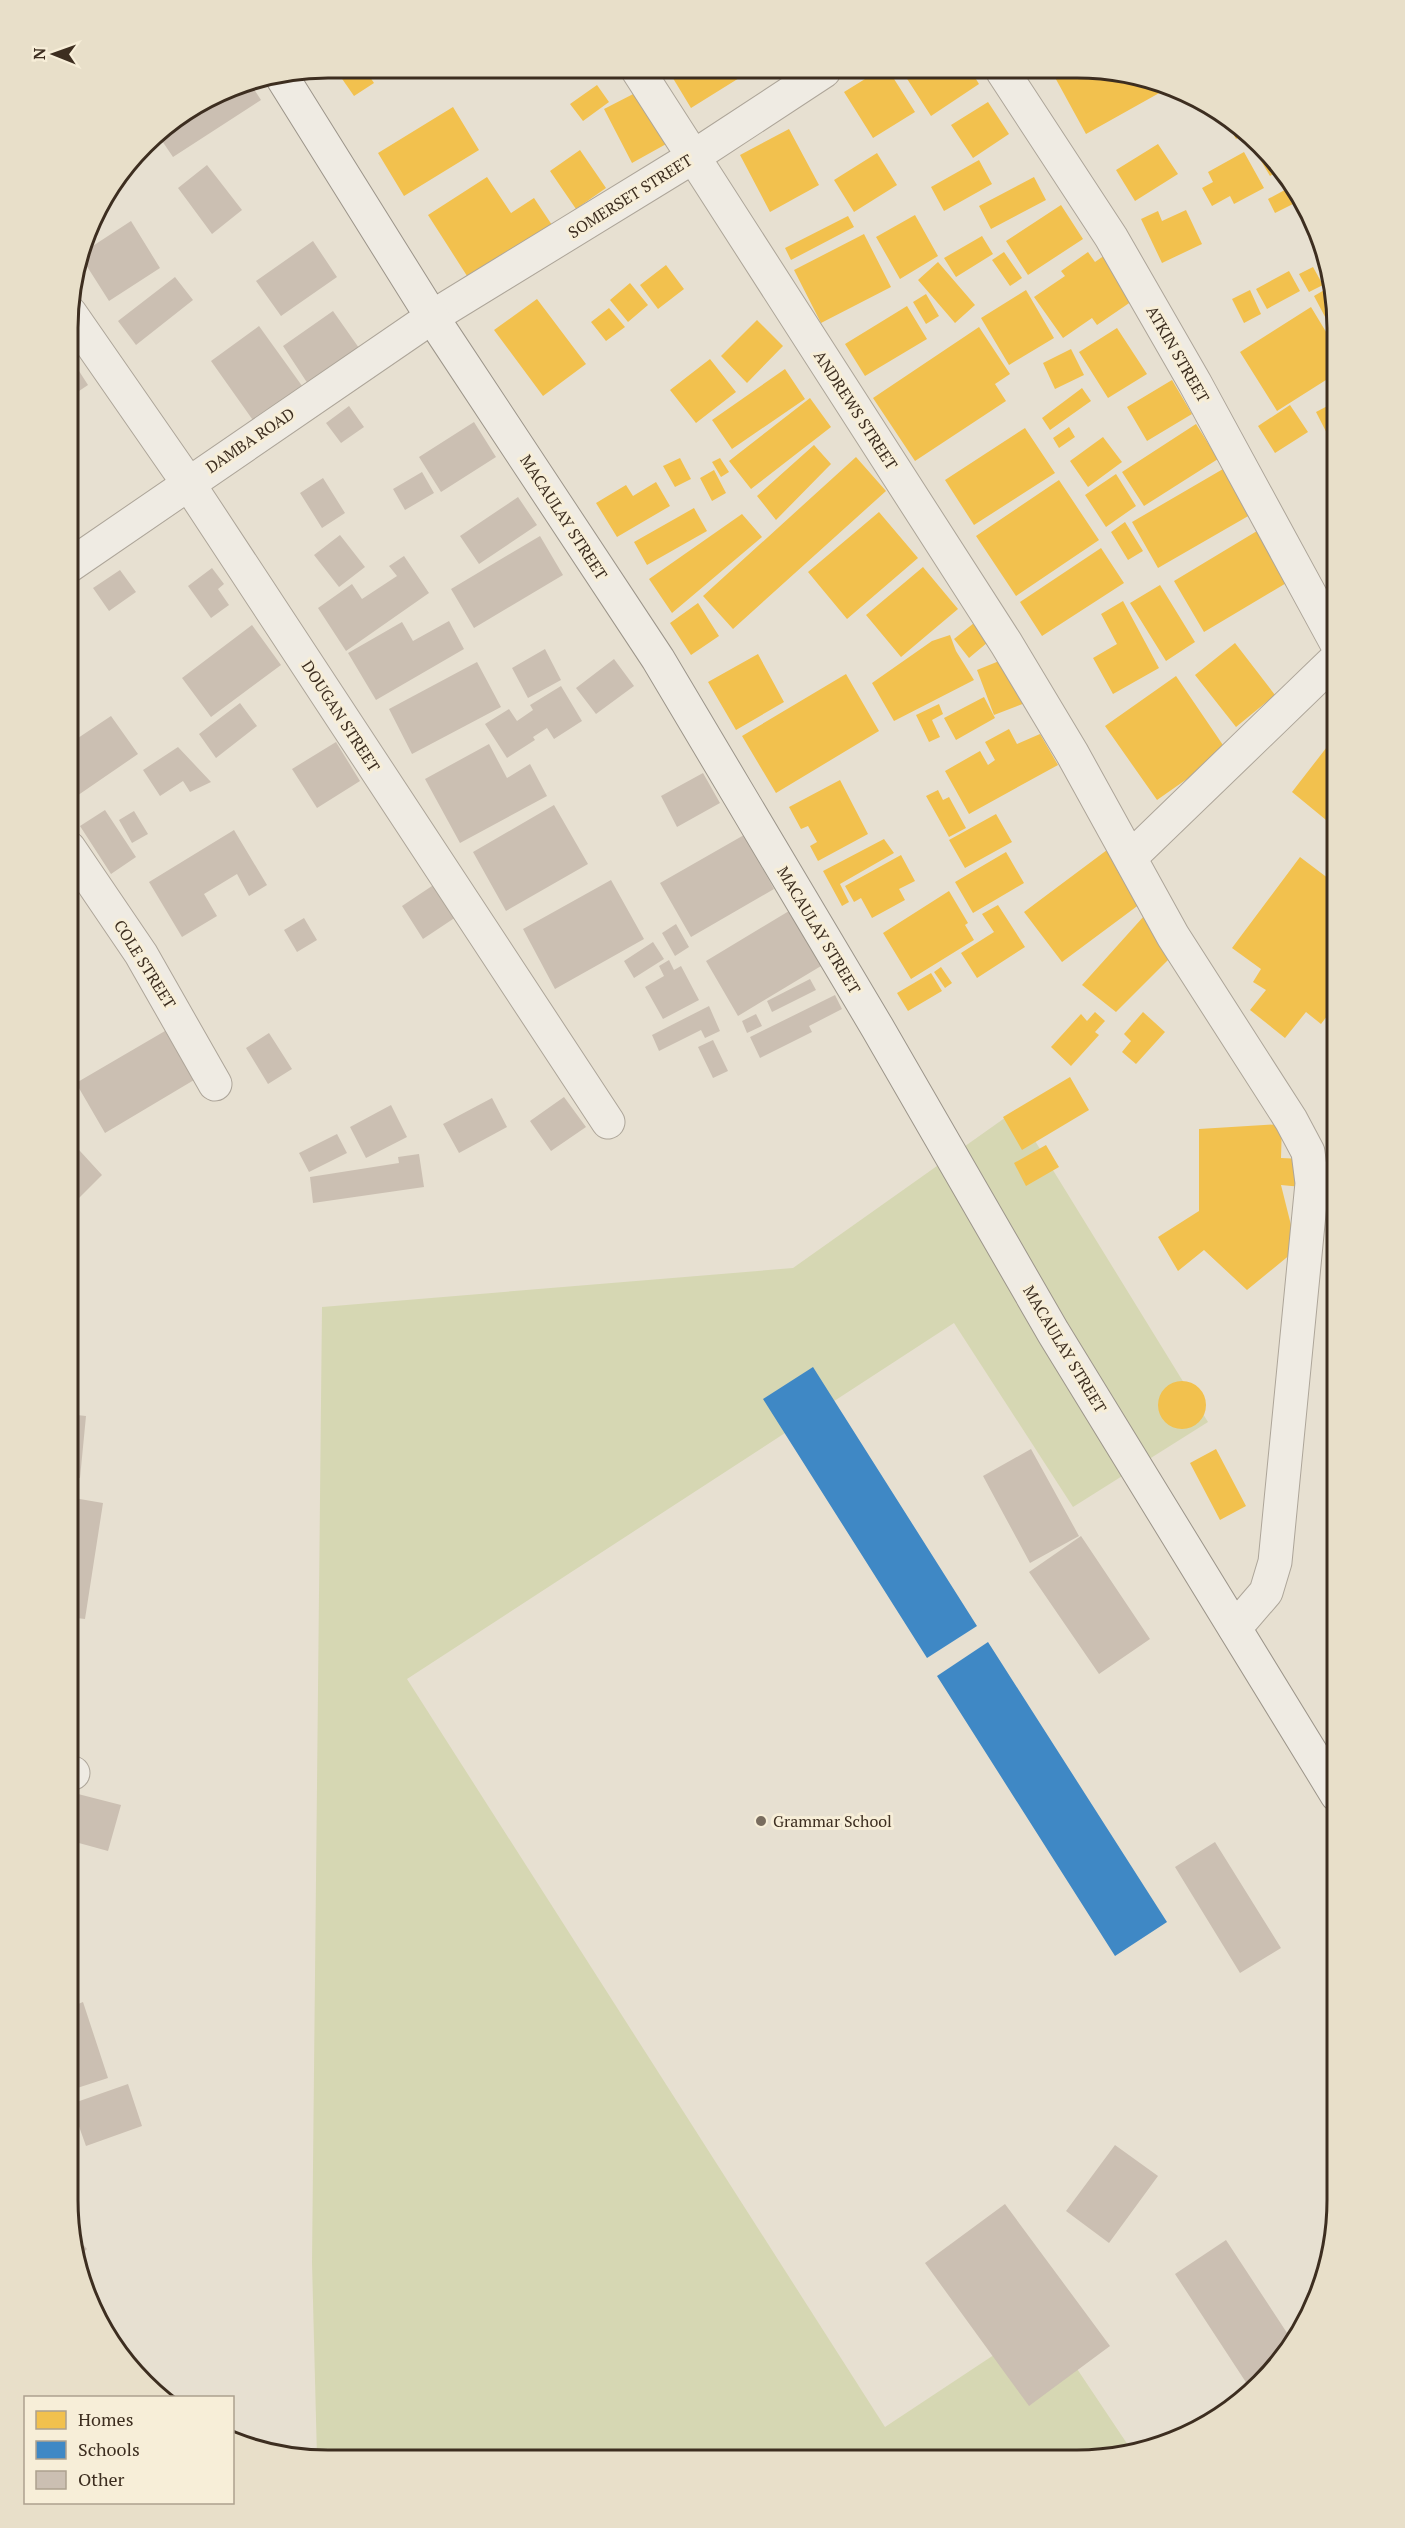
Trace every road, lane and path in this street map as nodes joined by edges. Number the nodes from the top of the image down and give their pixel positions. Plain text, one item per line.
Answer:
1 (643, 78) edge
2 (812, 78) edge
3 (1007, 78) edge
4 (285, 82) edge
5 (693, 158) junction
6 (432, 317) junction
7 (78, 325) edge
8 (188, 483) junction
9 (78, 560) edge
10 (1327, 626) edge
11 (1327, 668) edge
12 (1131, 857) junction
13 (78, 861) edge
14 (215, 1084) dead end
15 (608, 1122) dead end
16 (1235, 1628) junction
17 (1327, 1777) edge

1 - 5 street, ANDREWS STREET
2 - 5 street, SOMERSET STREET
3 - 10 street, ATKIN STREET
4 - 6 street, MACAULAY STREET
5 - 6 street, SOMERSET STREET
5 - 12 street, ANDREWS STREET
6 - 8 street, DAMBA ROAD
6 - 16 street, MACAULAY STREET
7 - 8 street, DOUGAN STREET
8 - 9 street, DAMBA ROAD
8 - 15 street, DOUGAN STREET
11 - 12 street
12 - 16 street, ANDREWS STREET
13 - 14 street, COLE STREET
16 - 17 street, MACAULAY STREET

